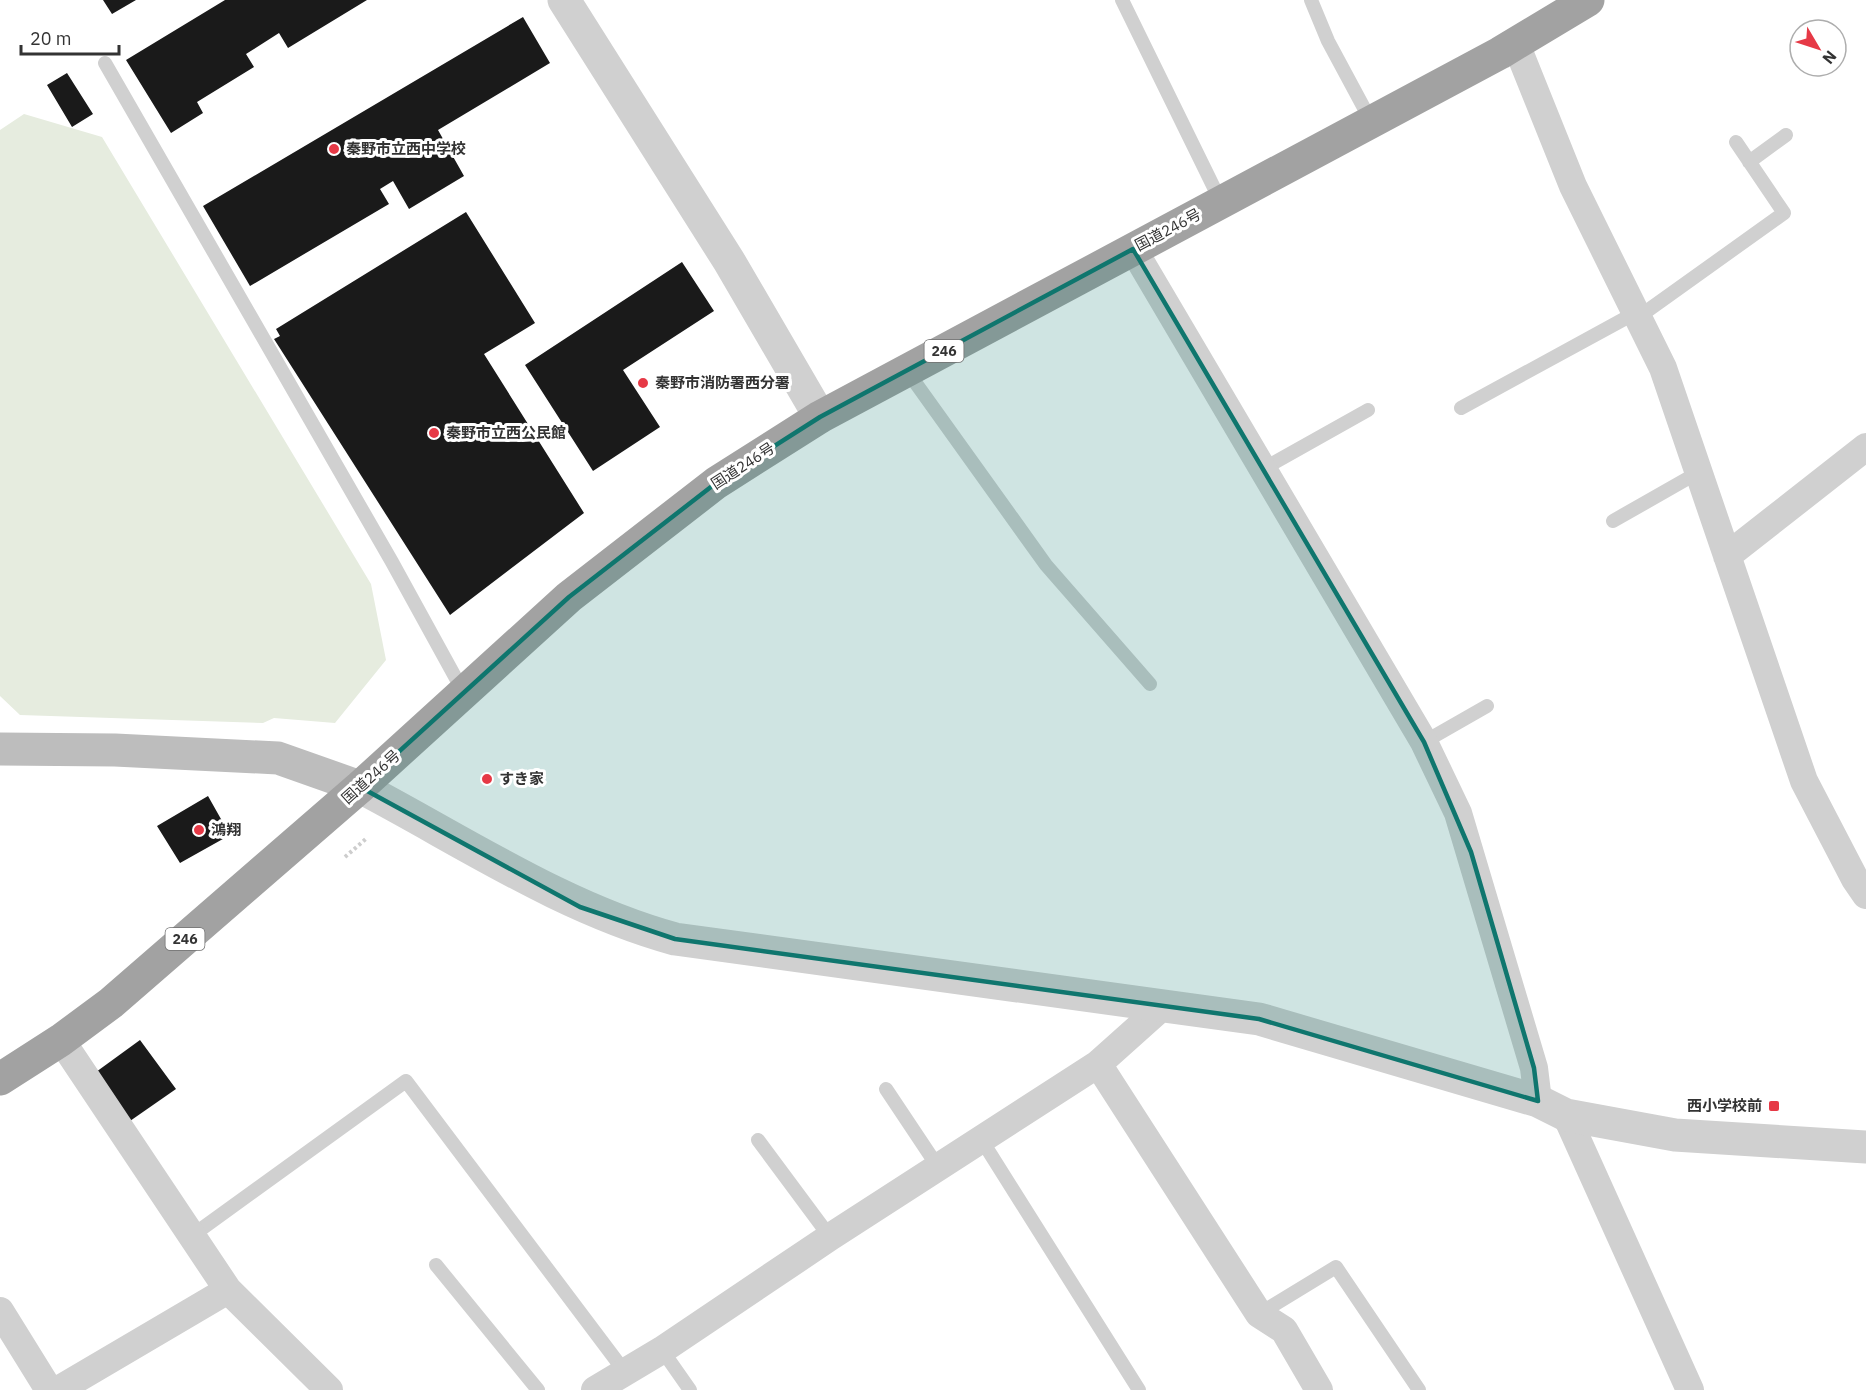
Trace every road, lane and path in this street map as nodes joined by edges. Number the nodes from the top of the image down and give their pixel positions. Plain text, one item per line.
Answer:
1 (564, 0) edge
2 (1122, 0) edge
3 (1311, 0) edge
4 (1588, 0) edge
5 (1549, 12) edge
6 (1516, 44) junction
7 (105, 63) dead end
8 (1371, 121) junction
9 (1786, 135) dead end
10 (1736, 142) dead end
11 (1749, 162) junction
12 (1221, 202) junction
13 (1133, 249) junction
14 (1638, 314) junction
15 (907, 371) junction
16 (1461, 408) dead end
17 (1368, 410) dead end
18 (820, 417) junction
19 (1866, 447) edge
20 (1263, 469) junction
21 (1699, 472) junction
22 (1613, 521) dead end
23 (1727, 556) junction
24 (1150, 684) dead end
25 (464, 693) junction
26 (1487, 706) dead end
27 (1424, 742) junction
28 (0, 749) edge
29 (360, 787) junction
30 (367, 838) dead end
31 (345, 857) dead end
32 (1866, 895) edge
33 (1164, 1005) junction
34 (61, 1040) junction
35 (1098, 1064) junction
36 (0, 1079) edge
37 (886, 1089) dead end
38 (1552, 1108) junction
39 (981, 1139) junction
40 (758, 1140) dead end
41 (1866, 1147) edge
42 (938, 1167) junction
43 (193, 1235) junction
44 (830, 1237) junction
45 (436, 1265) dead end
46 (228, 1290) junction
47 (0, 1311) edge
48 (1258, 1314) junction
49 (663, 1350) junction
50 (625, 1372) junction
51 (49, 1390) edge
52 (58, 1390) edge
53 (329, 1390) edge
54 (538, 1390) edge
55 (595, 1390) edge
56 (690, 1390) edge
57 (1139, 1390) edge
58 (1319, 1390) edge
59 (1419, 1390) edge
60 (1690, 1390) edge

1 - 18 street
2 - 12 lane
3 - 8 lane
4 - 5 highway, 国道246号 / 246
5 - 6 highway, 国道246号 / 246
6 - 8 highway, 国道246号 / 246
6 - 14 street
7 - 25 lane
8 - 12 highway, 国道246号 / 246
9 - 11 lane
10 - 11 lane
11 - 14 lane
12 - 13 highway, 国道246号 / 246
13 - 15 highway, 国道246号 / 246
13 - 20 street
14 - 16 lane
14 - 21 street
15 - 18 highway, 国道246号 / 246
15 - 24 lane
17 - 20 lane
18 - 25 highway, 国道246号 / 246
19 - 23 street
20 - 27 street
21 - 22 lane
21 - 23 street
23 - 32 street
25 - 29 highway, 国道246号 / 246
26 - 27 lane
27 - 38 street
28 - 29 main road
29 - 33 street
29 - 34 highway, 国道246号 / 246
30 - 31 path
33 - 35 street
33 - 38 street
34 - 36 highway, 国道246号 / 246
34 - 43 street
35 - 39 street
35 - 48 street
37 - 42 lane
38 - 41 street
38 - 60 street
39 - 42 street
39 - 57 lane
40 - 44 lane
42 - 44 street
43 - 46 street
43 - 50 lane
44 - 49 street
45 - 54 lane
46 - 52 street
46 - 53 street
47 - 51 street
48 - 58 street
48 - 59 lane
49 - 50 street
49 - 56 lane
50 - 55 street

